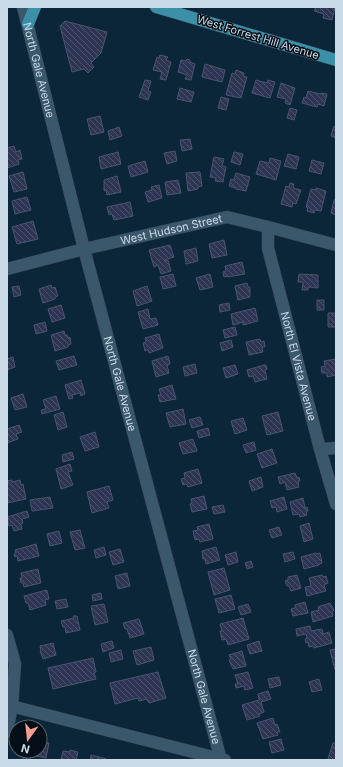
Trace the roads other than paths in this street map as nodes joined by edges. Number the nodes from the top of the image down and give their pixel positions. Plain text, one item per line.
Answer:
1 (23, 7) edge
2 (35, 7) edge
3 (156, 7) edge
4 (175, 9) edge
5 (28, 24) junction
6 (336, 60) edge
7 (268, 226) junction
8 (336, 245) edge
9 (84, 249) junction
10 (7, 269) edge
11 (336, 448) edge
12 (320, 449) junction
13 (336, 504) edge
14 (7, 635) edge
15 (9, 706) edge
16 (7, 732) edge
17 (222, 760) edge

1 - 5 street, North Gale Avenue
2 - 5 main road
3 - 4 main road, West Forrest Hill Avenue
4 - 6 main road, West Forrest Hill Avenue
5 - 9 street, North Gale Avenue
7 - 8 street, West Hudson Street
7 - 9 street, West Hudson Street
7 - 12 street, North El Vista Avenue
9 - 10 street, West Hudson Street
9 - 17 street, North Gale Avenue
11 - 12 street
12 - 13 street, North El Vista Avenue
14 - 15 street
15 - 16 street
15 - 17 street

